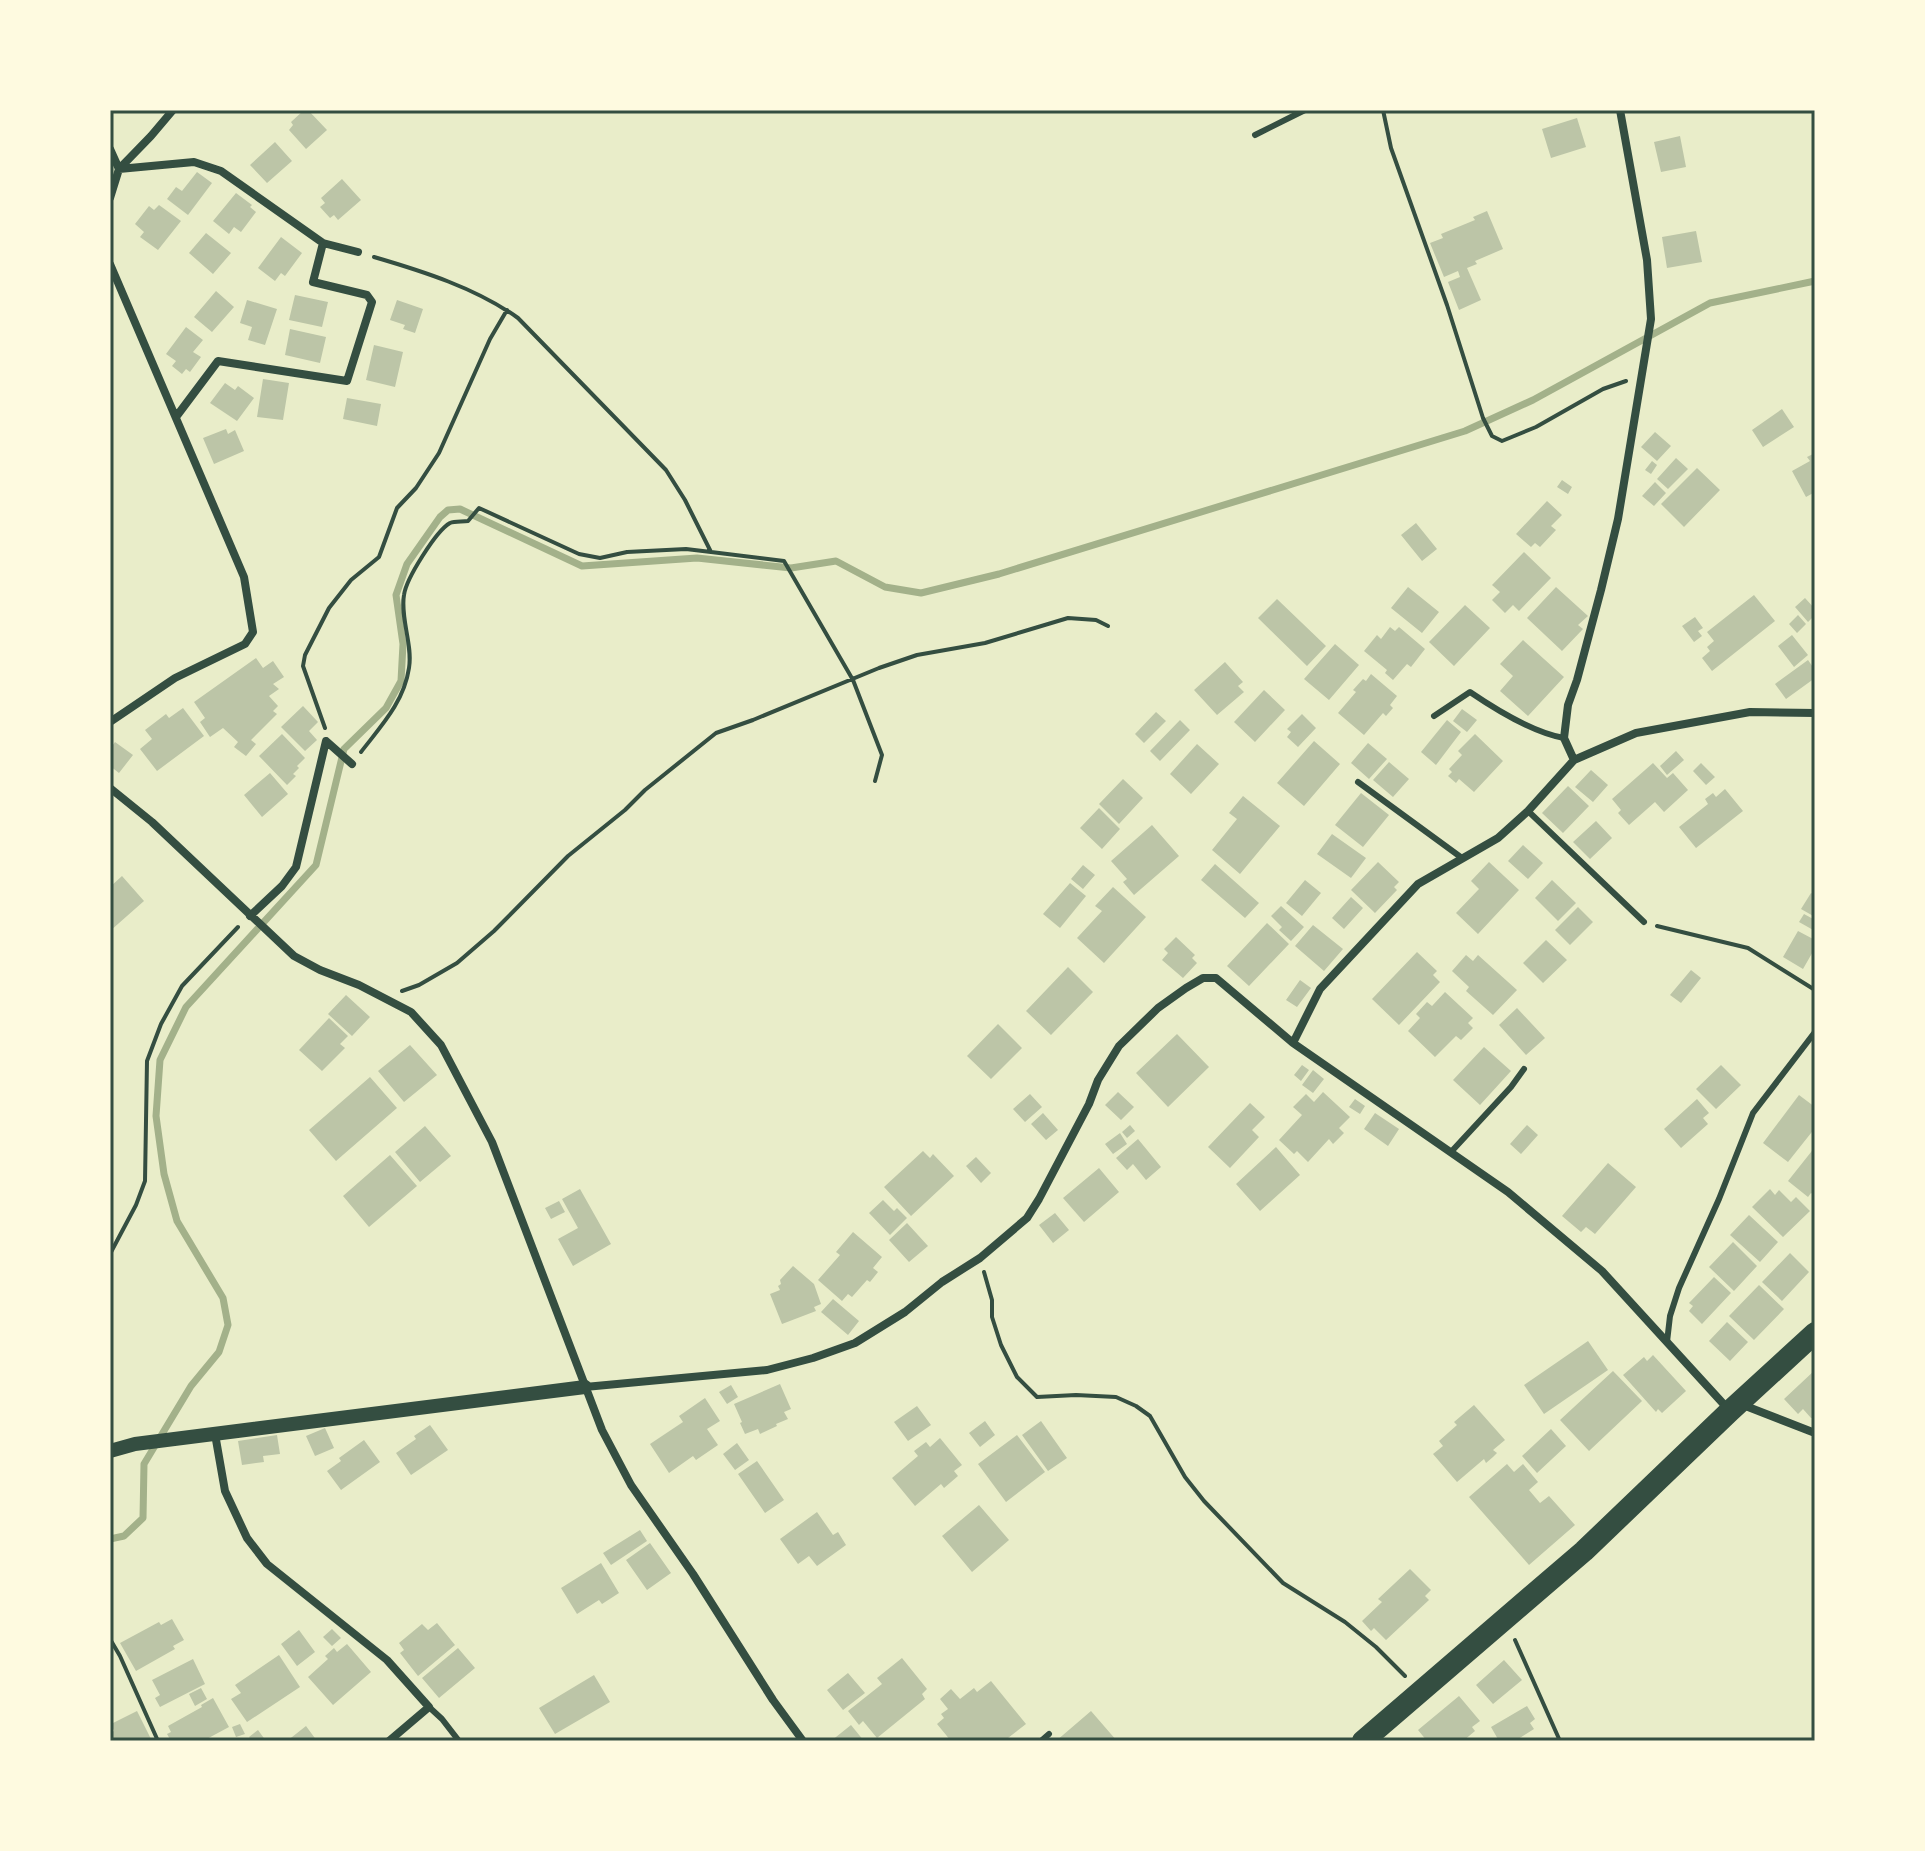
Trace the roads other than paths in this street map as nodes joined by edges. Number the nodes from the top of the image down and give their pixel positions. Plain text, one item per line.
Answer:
1 (173, 110) edge
2 (1305, 110) edge
3 (1620, 110) edge
4 (1255, 135) dead end
5 (110, 149) edge
6 (119, 169) junction
7 (110, 198) edge
8 (323, 243) junction
9 (358, 252) road end
10 (110, 264) edge
11 (176, 417) junction
12 (1815, 713) edge
13 (1434, 716) dead end
14 (110, 722) edge
15 (1564, 738) junction
16 (1574, 760) junction
17 (352, 764) road end
18 (1358, 782) dead end
19 (110, 788) edge
20 (1528, 811) junction
21 (1462, 858) junction
22 (250, 916) junction
23 (1644, 922) road end
24 (1815, 1032) edge
25 (1293, 1043) junction
26 (1524, 1069) dead end
27 (1451, 1152) junction
28 (1815, 1333) edge
29 (1667, 1342) junction
30 (585, 1387) junction
31 (1734, 1407) junction
32 (1815, 1433) edge
33 (215, 1434) junction
34 (110, 1451) edge
35 (429, 1707) junction
36 (1049, 1734) dead end
37 (389, 1741) edge
38 (459, 1741) edge
39 (803, 1741) edge
40 (1041, 1741) edge
41 (1363, 1741) edge

1 - 6 street
2 - 4 lane
3 - 15 street
5 - 6 street
6 - 7 street
6 - 8 street
8 - 9 street
8 - 11 street
10 - 11 street
11 - 14 street
12 - 16 street
13 - 15 lane
15 - 16 street
16 - 20 street
17 - 22 street
18 - 21 lane
19 - 22 street
20 - 21 street
20 - 23 lane
21 - 25 street
22 - 30 street
24 - 29 lane
25 - 27 street
25 - 30 street
26 - 27 lane
27 - 29 street
28 - 31 highway
29 - 31 street
30 - 33 street
30 - 39 street
31 - 32 street
31 - 41 highway
33 - 34 street
33 - 35 street
35 - 37 street
35 - 38 lane
36 - 40 lane

